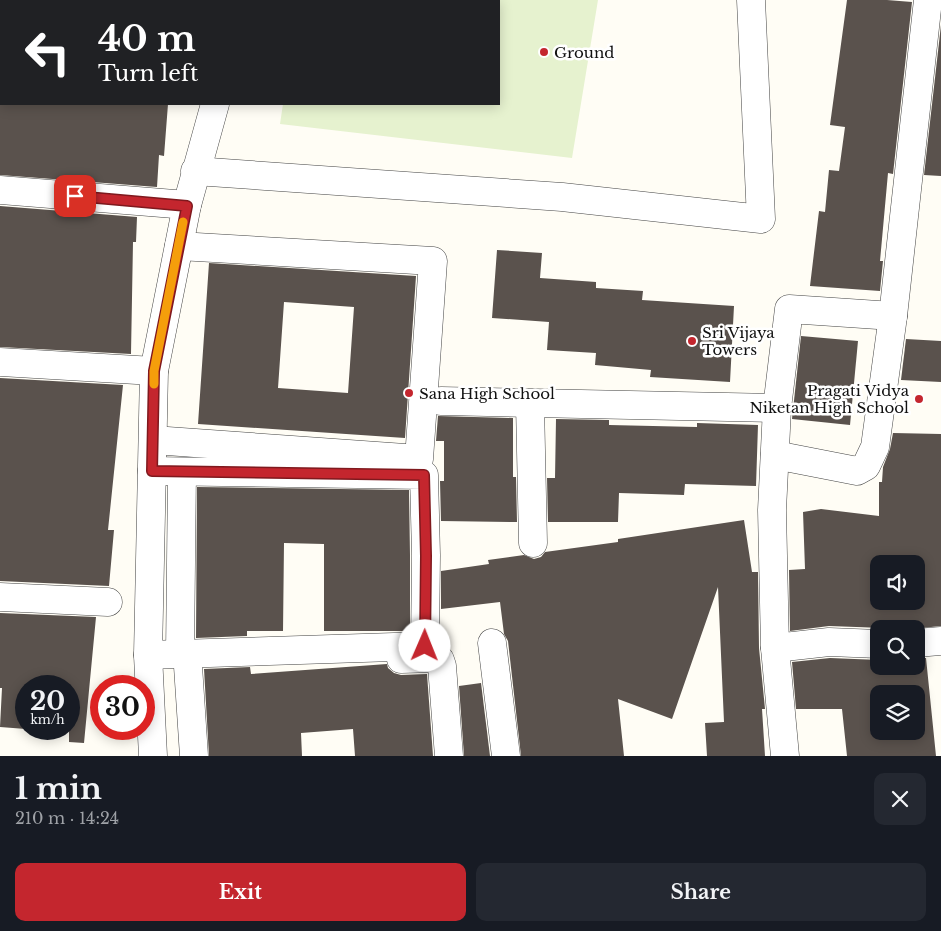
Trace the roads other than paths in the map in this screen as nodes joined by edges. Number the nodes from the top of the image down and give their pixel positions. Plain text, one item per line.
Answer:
1 (751, 0) edge
2 (928, 0) edge
3 (215, 105) edge
4 (195, 171) junction
5 (0, 190) edge
6 (187, 206) junction
7 (178, 246) junction
8 (893, 316) junction
9 (0, 362) edge
10 (154, 371) junction
11 (441, 401) dead end
12 (530, 404) junction
13 (777, 408) junction
14 (153, 440) junction
15 (775, 455) junction
16 (152, 471) junction
17 (182, 472) junction
18 (533, 543) dead end
19 (0, 597) edge
20 (108, 602) dead end
21 (941, 641) edge
22 (925, 642) edge
23 (492, 643) dead end
24 (870, 644) edge
25 (775, 648) junction
26 (184, 660) junction
27 (149, 662) junction
28 (154, 756) edge
29 (194, 756) edge
30 (449, 756) edge
31 (506, 756) edge
32 (785, 756) edge

1 - 4 street
2 - 8 street
3 - 4 street
4 - 6 street
5 - 6 street
6 - 7 street
7 - 10 street
7 - 14 street
8 - 13 street
8 - 15 street
9 - 10 street
10 - 14 street
11 - 12 street
12 - 13 street
12 - 18 street
13 - 15 street
14 - 16 street
15 - 25 street
16 - 17 street
16 - 27 street
17 - 26 street
17 - 26 street
19 - 20 street
21 - 22 street
23 - 31 street
24 - 25 street
25 - 32 street
26 - 27 street
26 - 29 street
26 - 30 street
27 - 28 street

